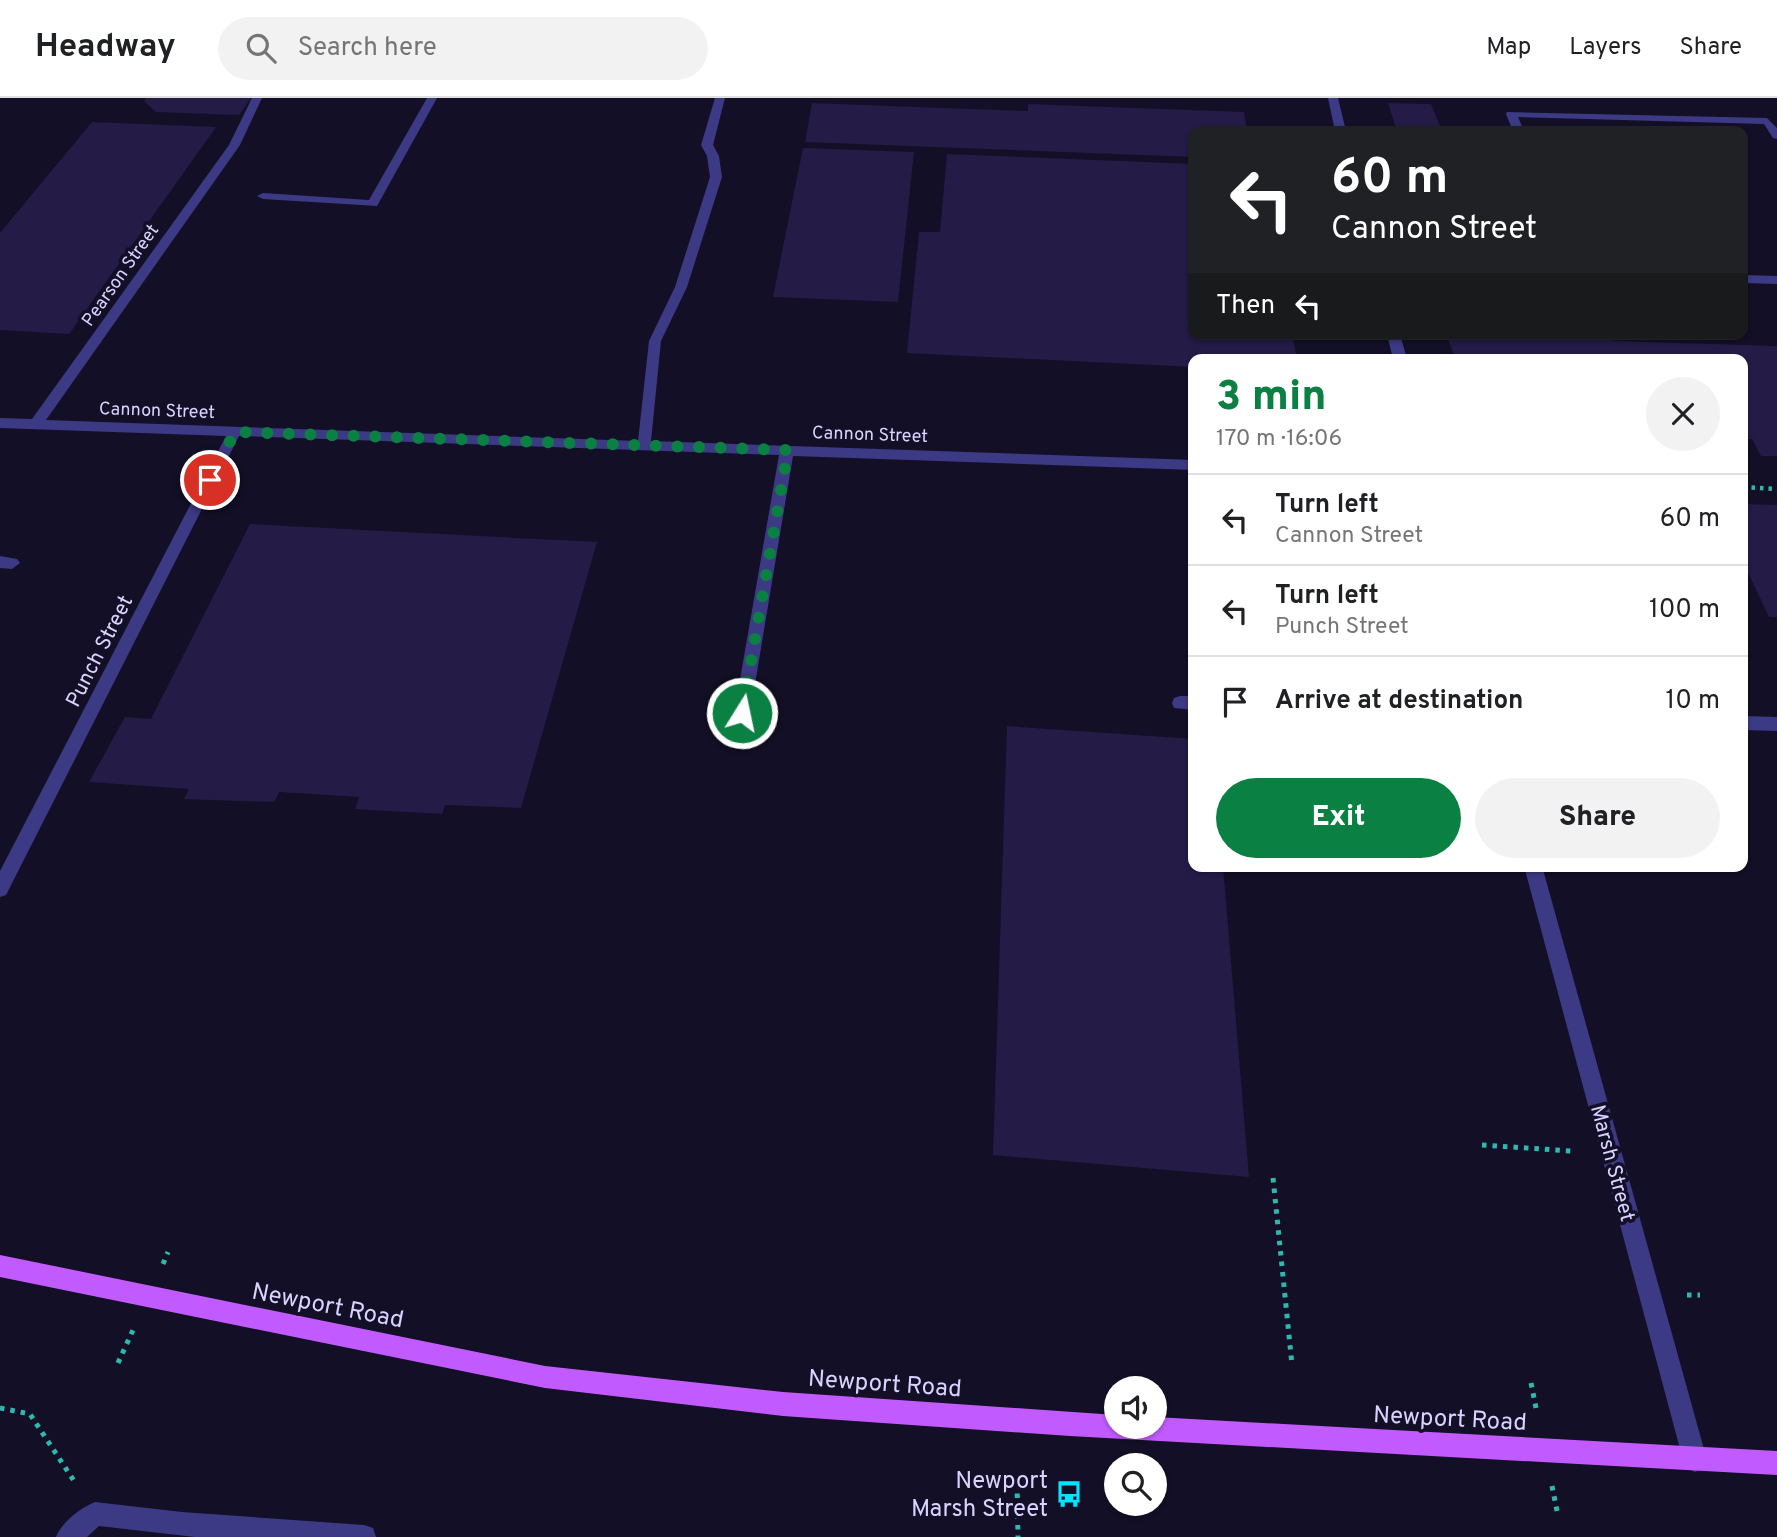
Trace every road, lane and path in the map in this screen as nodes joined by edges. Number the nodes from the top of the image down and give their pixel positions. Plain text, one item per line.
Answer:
1 (257, 98) edge
2 (432, 98) edge
3 (720, 98) edge
4 (1333, 98) edge
5 (1340, 126) edge
6 (1516, 126) edge
7 (1777, 136) edge
8 (263, 196) dead end
9 (1748, 279) edge
10 (1777, 280) edge
11 (0, 423) edge
12 (35, 425) junction
13 (235, 432) junction
14 (644, 446) junction
15 (788, 450) junction
16 (1188, 464) edge
17 (1748, 487) edge
18 (1777, 489) edge
19 (742, 713) dead end
20 (1748, 723) edge
21 (1777, 724) edge
22 (1535, 872) edge
23 (0, 890) edge
24 (1482, 1145) dead end
25 (1571, 1151) dead end
26 (1273, 1178) dead end
27 (0, 1266) edge
28 (1292, 1365) dead end
29 (0, 1408) edge
30 (1695, 1460) junction
31 (1777, 1464) edge
32 (1017, 1483) dead end
33 (95, 1514) junction
34 (68, 1537) edge
35 (364, 1537) edge
36 (1018, 1537) edge

1 - 12 street, Pearson Street
2 - 8 street
3 - 14 street
4 - 5 street
6 - 7 street
9 - 10 street
11 - 12 street, Cannon Street
12 - 13 street, Cannon Street
13 - 14 street, Cannon Street
13 - 23 street, Punch Street
14 - 15 street, Cannon Street
15 - 16 street, Cannon Street
15 - 19 street
17 - 18 path
20 - 21 street
22 - 30 street, Marsh Street
24 - 25 path
26 - 28 path
27 - 30 main road, Newport Road
29 - 33 path
30 - 31 main road, Newport Road
32 - 36 path
33 - 34 street
33 - 35 street

